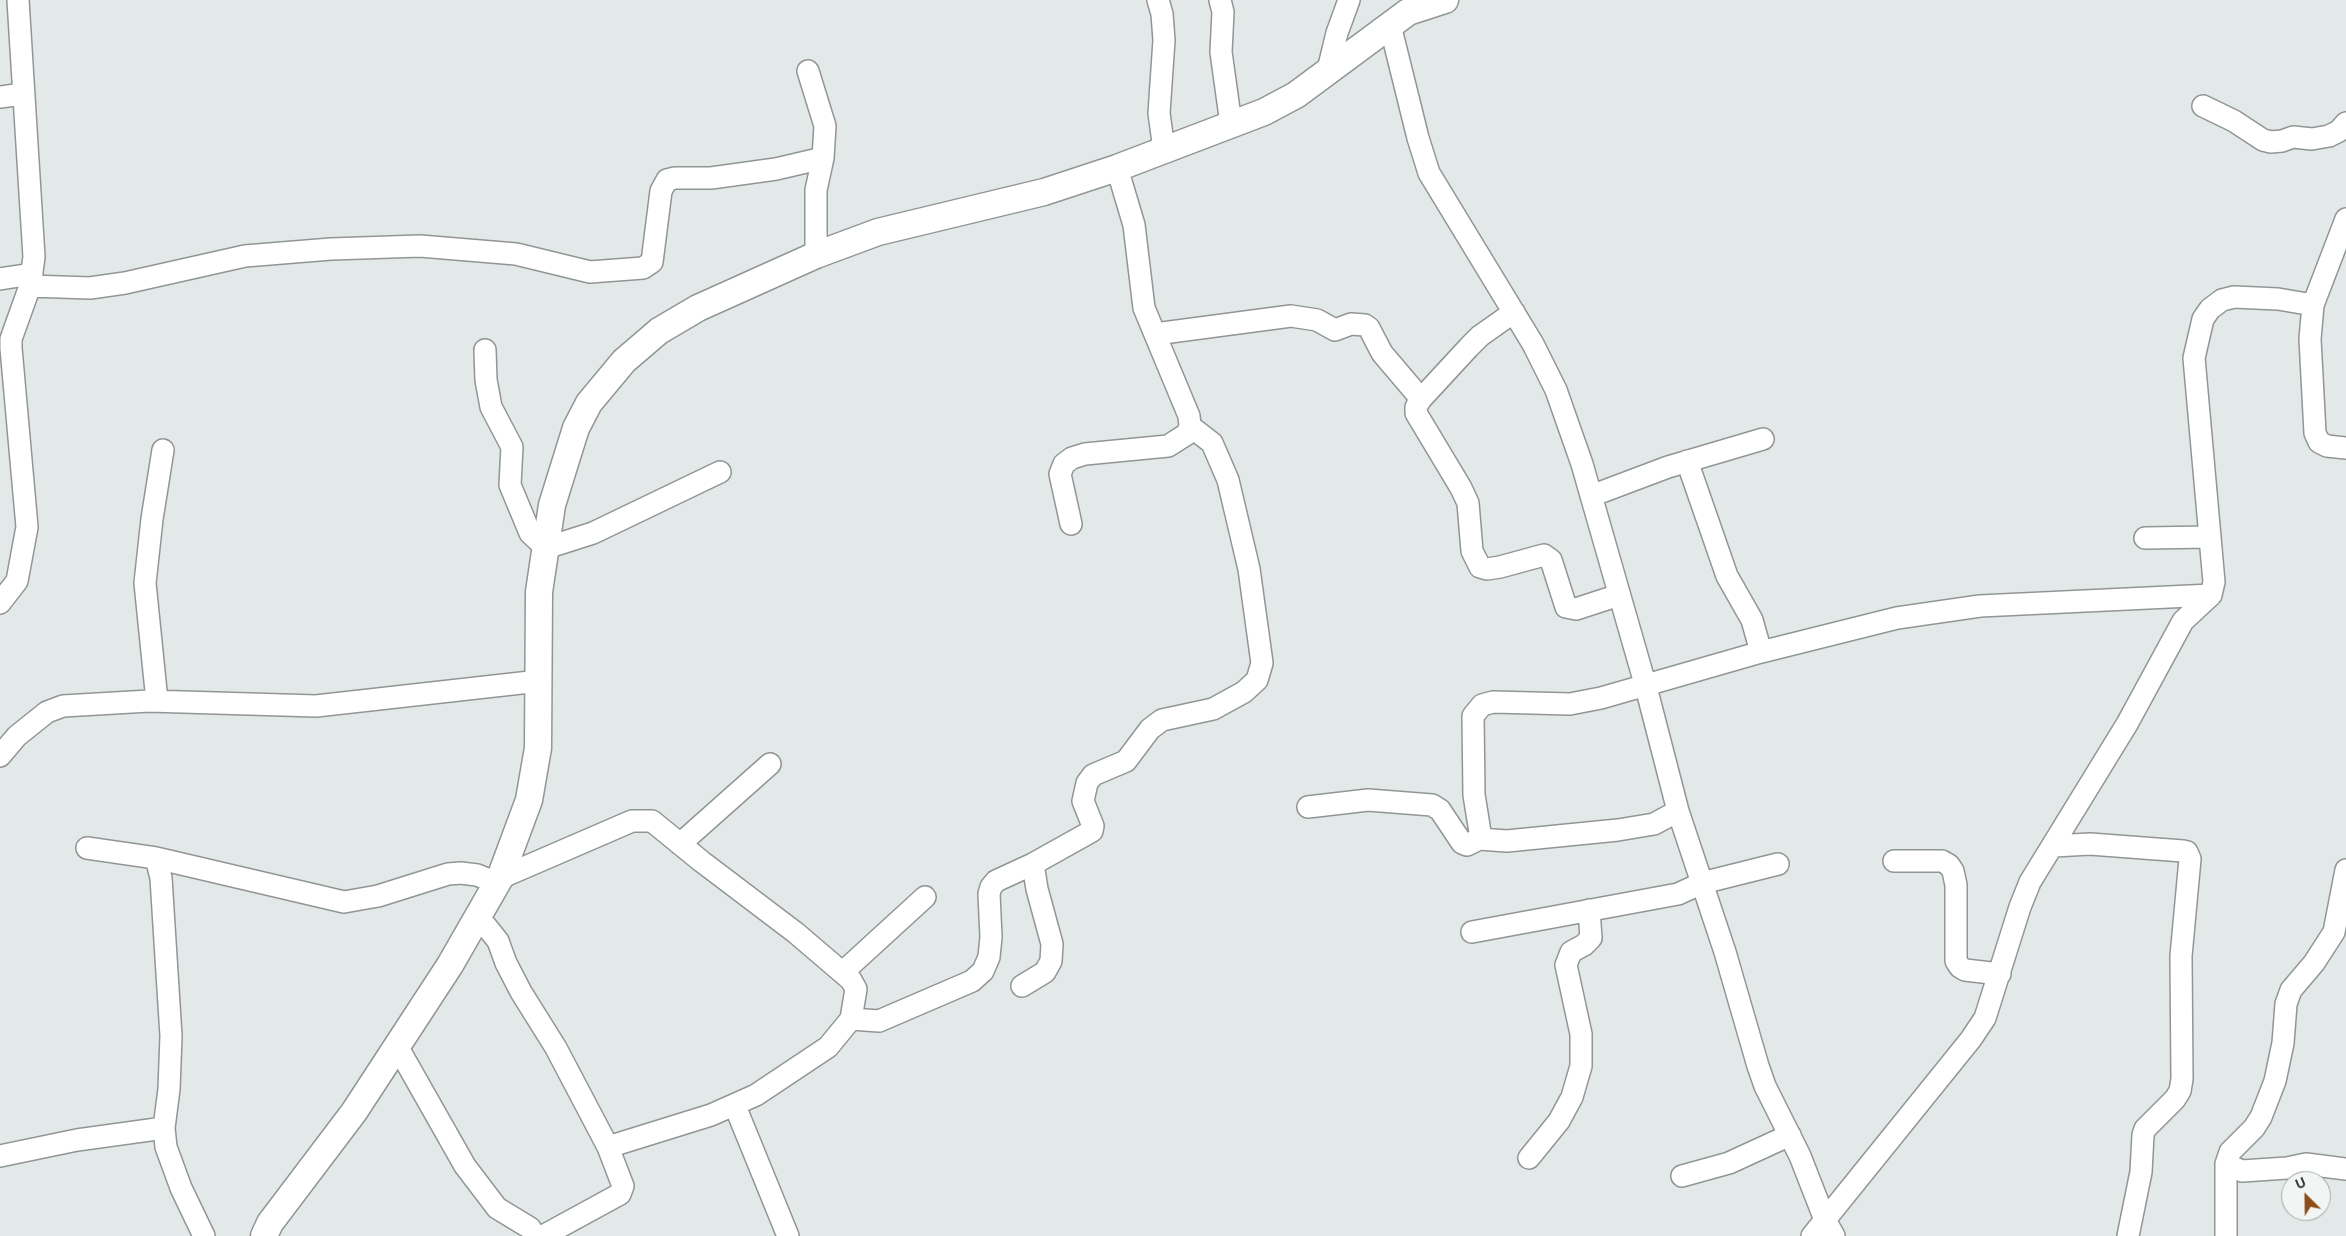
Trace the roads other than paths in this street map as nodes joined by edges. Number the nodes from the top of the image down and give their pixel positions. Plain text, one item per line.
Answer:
1 (18, 0) edge
2 (1158, 0) edge
3 (1220, 0) edge
4 (1349, 0) edge
5 (1445, 0) edge
6 (1390, 25) junction
7 (1328, 70) junction
8 (808, 71) dead end
9 (22, 94) junction
10 (0, 97) edge
11 (2203, 106) dead end
12 (2346, 123) edge
13 (1231, 124) junction
14 (1164, 150) junction
15 (823, 158) junction
16 (1117, 168) junction
17 (2346, 219) edge
18 (816, 255) junction
19 (0, 279) edge
20 (31, 280) junction
21 (2313, 305) junction
22 (1514, 312) junction
23 (1155, 334) junction
24 (485, 350) dead end
25 (1421, 399) junction
26 (1190, 426) junction
27 (1763, 439) dead end
28 (2346, 448) edge
29 (163, 450) dead end
30 (1687, 461) junction
31 (720, 472) dead end
32 (1591, 496) junction
33 (1070, 524) dead end
34 (2210, 537) junction
35 (2146, 538) dead end
36 (546, 548) junction
37 (1619, 595) junction
38 (2211, 595) junction
39 (0, 603) edge
40 (1762, 652) junction
41 (539, 680) junction
42 (1646, 687) junction
43 (157, 701) junction
44 (0, 756) edge
45 (770, 764) dead end
46 (1308, 807) dead end
47 (1678, 811) junction
48 (1479, 839) junction
49 (680, 844) junction
50 (2054, 846) junction
51 (87, 848) dead end
52 (156, 858) junction
53 (1894, 861) dead end
54 (1033, 864) junction
55 (1778, 864) dead end
56 (2346, 870) edge
57 (498, 880) junction
58 (1702, 883) junction
59 (925, 897) dead end
60 (1589, 910) junction
61 (476, 919) junction
62 (1472, 932) dead end
63 (843, 972) junction
64 (2000, 974) junction
65 (1022, 986) dead end
66 (851, 1019) junction
67 (397, 1046) junction
68 (735, 1106) junction
69 (164, 1128) junction
70 (1790, 1135) junction
71 (608, 1147) junction
72 (0, 1156) edge
73 (1529, 1158) dead end
74 (2226, 1164) junction
75 (2346, 1169) edge
76 (1682, 1176) dead end
77 (1824, 1231) edge
78 (204, 1236) edge
79 (264, 1236) edge
80 (535, 1236) edge
81 (543, 1236) edge
82 (788, 1236) edge
83 (2128, 1236) edge
84 (2226, 1236) edge

1 - 9 street
2 - 14 street
3 - 13 street
4 - 7 street
5 - 6 street
6 - 7 street
6 - 22 street
7 - 13 street
8 - 15 street
9 - 10 street
9 - 20 street
11 - 12 street
13 - 14 street
14 - 16 street
15 - 18 street
15 - 20 street
16 - 18 street
16 - 23 street
17 - 21 street
18 - 36 street
19 - 20 street
20 - 39 street
21 - 28 street
21 - 34 street
22 - 25 street
22 - 32 street
23 - 25 street
23 - 26 street
24 - 36 street
25 - 37 street
26 - 33 street
26 - 54 street
27 - 30 street
29 - 43 street
30 - 32 street
30 - 40 street
31 - 36 street
32 - 37 street
34 - 35 street
34 - 38 street
36 - 41 street
37 - 42 street
38 - 40 street
38 - 50 street
40 - 42 street
41 - 43 street
41 - 57 street
42 - 47 street
42 - 48 street
43 - 44 street
45 - 49 street
46 - 48 street
47 - 48 street
47 - 58 street
49 - 57 street
49 - 63 street
50 - 64 street
50 - 83 street
51 - 52 street
52 - 57 street
52 - 69 street
53 - 64 street
54 - 65 street
54 - 66 street
55 - 58 street
56 - 74 street
57 - 61 street
58 - 60 street
58 - 70 street
59 - 63 street
60 - 62 street
60 - 73 street
61 - 67 street
61 - 71 street
63 - 66 street
64 - 77 street
66 - 68 street
67 - 79 street
67 - 80 street
68 - 71 street
68 - 82 street
69 - 72 street
69 - 78 street
70 - 76 street
70 - 77 street
71 - 81 street
74 - 75 street
74 - 84 street

